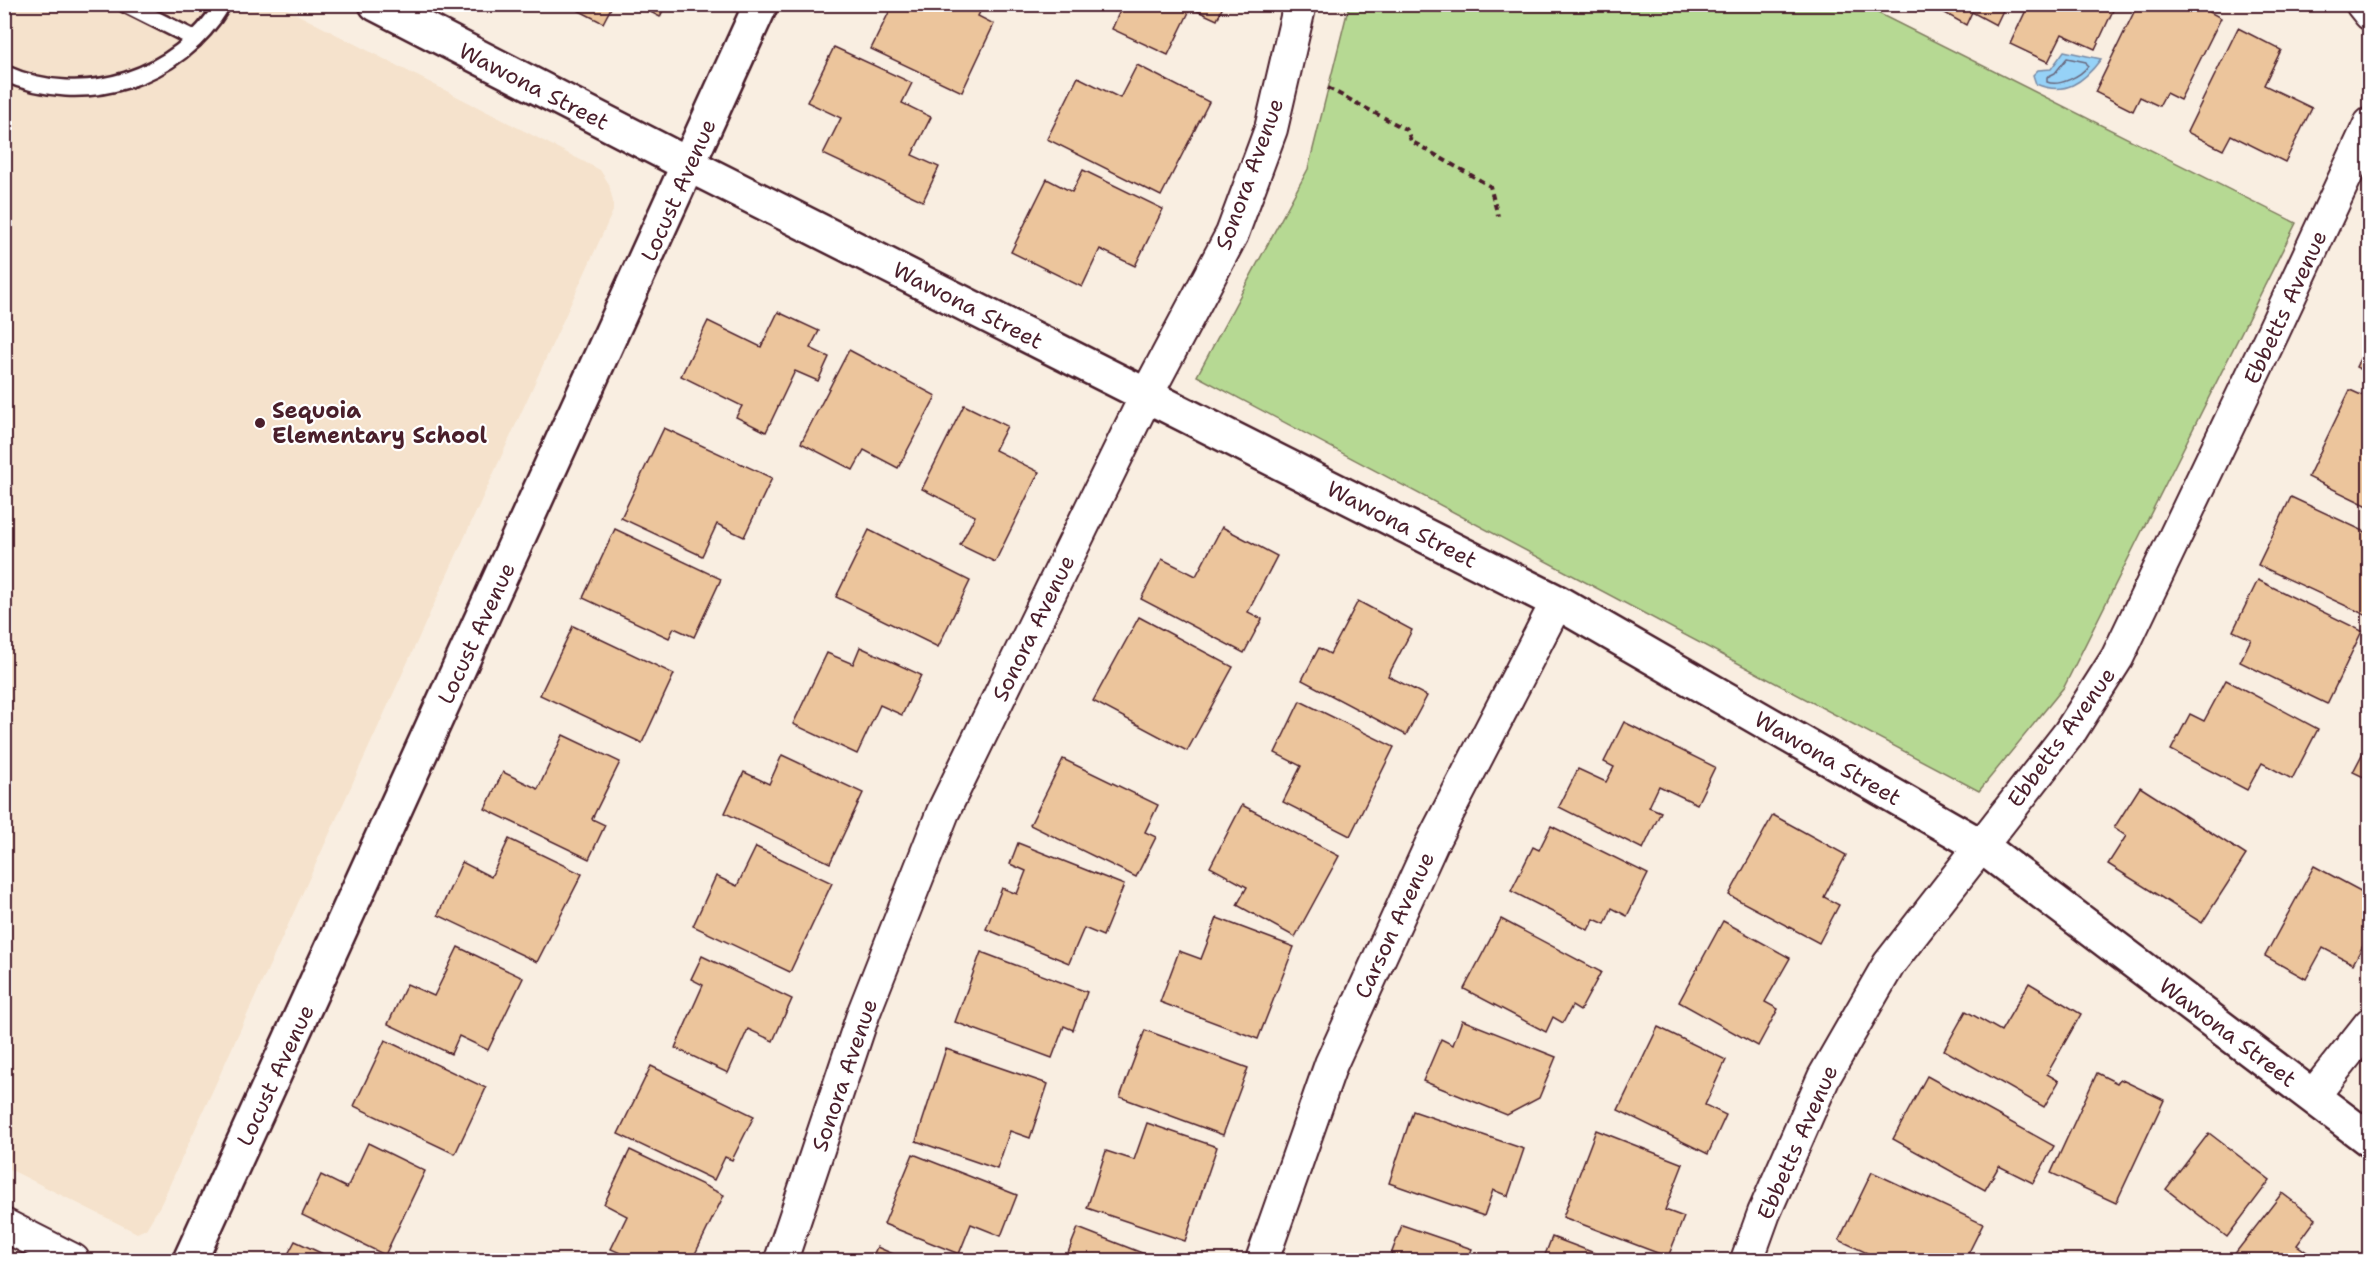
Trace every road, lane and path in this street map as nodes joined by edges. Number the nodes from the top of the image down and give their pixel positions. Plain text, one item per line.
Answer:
1 (125, 4) edge
2 (223, 4) edge
3 (376, 4) edge
4 (761, 4) edge
5 (1300, 4) edge
6 (2362, 4) edge
7 (2370, 14) edge
8 (195, 39) junction
9 (4, 73) edge
10 (1328, 88) dead end
11 (2370, 124) edge
12 (689, 165) junction
13 (1498, 216) dead end
14 (1147, 394) junction
15 (1557, 602) junction
16 (1981, 846) junction
17 (2370, 1024) edge
18 (2313, 1096) junction
19 (2370, 1140) edge
20 (4, 1225) edge
21 (73, 1260) edge
22 (190, 1260) edge
23 (781, 1260) edge
24 (1262, 1260) edge
25 (1747, 1260) edge

1 - 8 lane
2 - 8 lane
3 - 12 street, Wawona Street
4 - 12 street, Locust Avenue
5 - 14 street, Sonora Avenue
6 - 7 street
8 - 9 lane
10 - 13 path
11 - 16 street, Ebbetts Avenue
12 - 14 street, Wawona Street
12 - 22 street, Locust Avenue
14 - 15 street, Wawona Street
14 - 23 street, Sonora Avenue
15 - 16 street, Wawona Street
15 - 24 street, Carson Avenue
16 - 18 street, Wawona Street
16 - 25 street, Ebbetts Avenue
17 - 18 street
18 - 19 street, Wawona Street
20 - 21 street

